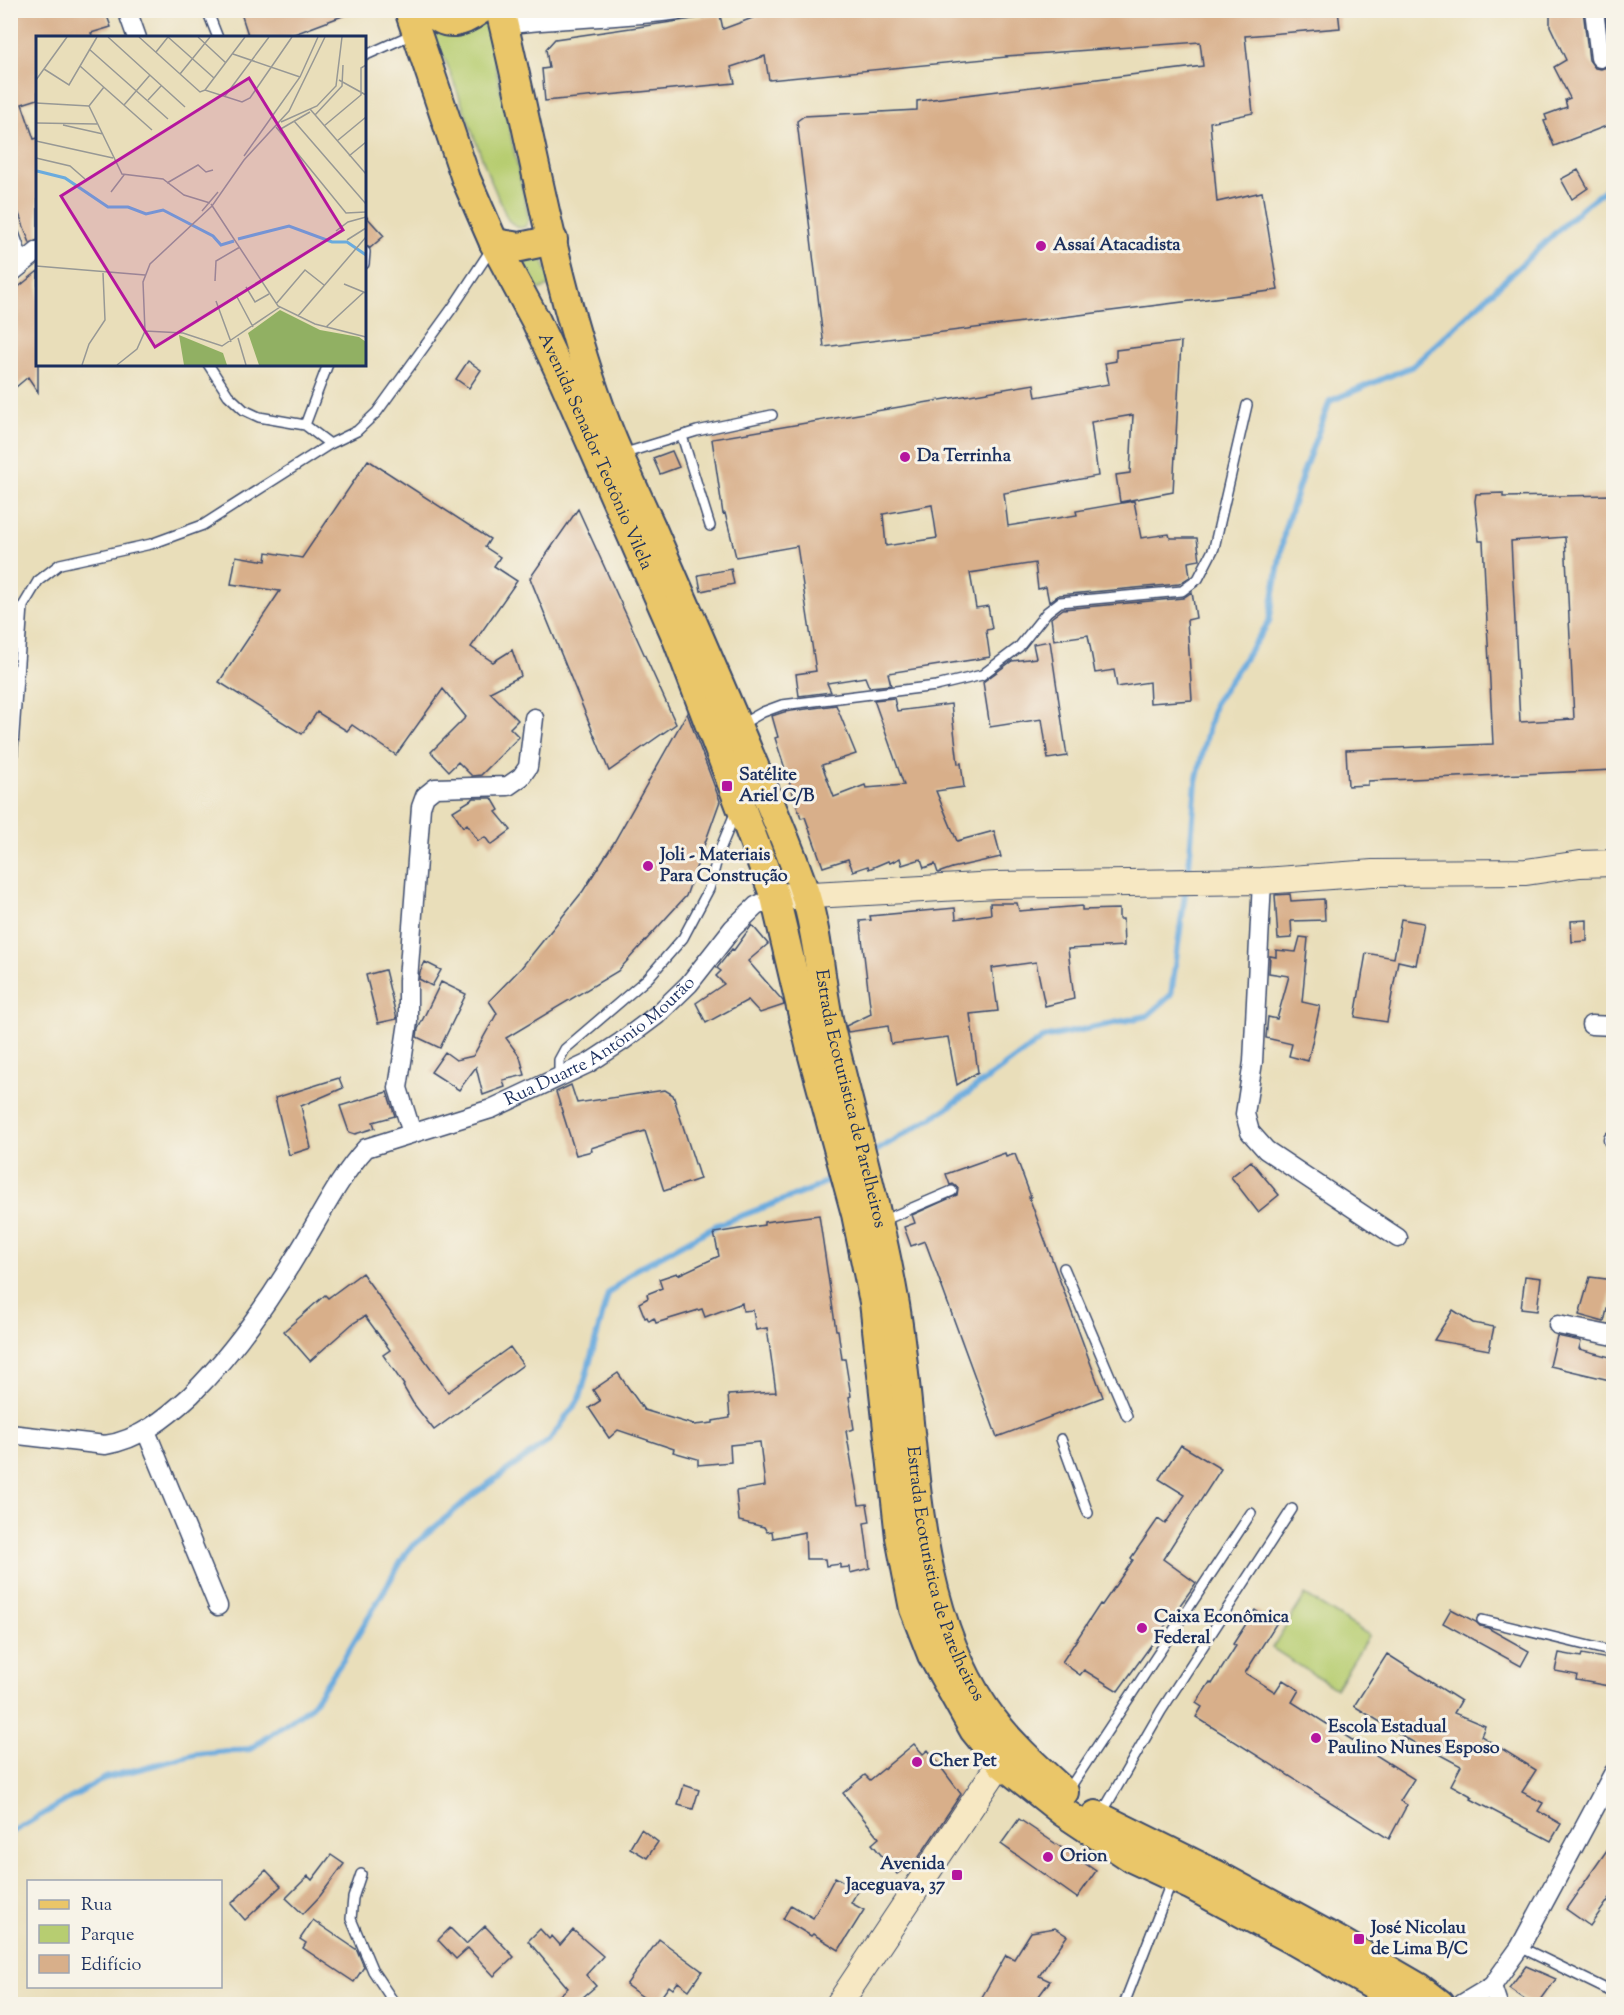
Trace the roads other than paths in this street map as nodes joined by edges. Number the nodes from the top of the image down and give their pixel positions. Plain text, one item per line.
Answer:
1 (127, 10) edge
2 (207, 10) edge
3 (678, 10) edge
4 (1594, 10) edge
5 (495, 15) edge
6 (545, 15) edge
7 (418, 18) edge
8 (136, 36) edge
9 (217, 36) edge
10 (366, 55) edge
11 (1600, 58) dead end
12 (10, 235) edge
13 (553, 240) junction
14 (494, 243) junction
15 (36, 253) edge
16 (16, 269) edge
17 (209, 366) edge
18 (327, 366) edge
19 (1247, 405) dead end
20 (772, 415) dead end
21 (306, 425) junction
22 (682, 436) junction
23 (330, 444) junction
24 (619, 455) junction
25 (710, 526) dead end
26 (534, 718) dead end
27 (738, 726) junction
28 (10, 790) edge
29 (740, 804) junction
30 (1614, 862) edge
31 (1262, 881) junction
32 (775, 897) junction
33 (806, 897) junction
34 (1591, 1025) dead end
35 (1614, 1026) edge
36 (559, 1077) junction
37 (412, 1133) junction
38 (850, 1151) junction
39 (952, 1191) dead end
40 (861, 1193) junction
41 (877, 1223) junction
42 (1398, 1238) dead end
43 (1064, 1268) dead end
44 (1558, 1325) dead end
45 (1614, 1336) edge
46 (1127, 1416) dead end
47 (146, 1431) junction
48 (10, 1434) edge
49 (1061, 1439) dead end
50 (1292, 1509) dead end
51 (1088, 1513) dead end
52 (1251, 1513) dead end
53 (918, 1533) junction
54 (218, 1606) dead end
55 (1482, 1620) dead end
56 (1614, 1652) edge
57 (1006, 1753) junction
58 (1614, 1772) edge
59 (1066, 1794) junction
60 (1099, 1817) junction
61 (361, 1874) dead end
62 (1173, 1877) junction
63 (1520, 1947) junction
64 (1492, 1986) junction
65 (1614, 1993) edge
66 (394, 2004) edge
67 (839, 2004) edge
68 (1124, 2004) edge
69 (1402, 2004) edge
70 (1440, 2004) edge
71 (1462, 2004) edge
72 (1498, 2004) edge

1 - 8 street
2 - 9 lane
3 - 6 street
4 - 11 street
5 - 6 street
5 - 7 main road
5 - 13 main road, Avenida Senador Teotônio Vilela
7 - 10 lane
7 - 14 main road, Avenida Senador Teotônio Vilela
12 - 16 street
13 - 14 main road
13 - 24 main road, Avenida Senador Teotônio Vilela
14 - 23 lane
14 - 29 main road, Avenida Senador Teotônio Vilela
15 - 16 street
17 - 21 lane
18 - 21 lane
19 - 27 lane
20 - 22 lane
21 - 23 lane
22 - 24 lane
22 - 25 lane
23 - 28 lane
24 - 27 main road, Avenida Senador Teotônio Vilela
26 - 37 street
27 - 33 main road, Avenida Senador Teotônio Vilela
29 - 32 main road, Avenida Senador Teotônio Vilela
29 - 36 lane
30 - 31 main road
31 - 33 main road
31 - 42 street
32 - 33 main road
32 - 36 street, Rua Duarte Antônio Mourão
32 - 38 main road, Estrada Ecoturistica de Parelheiros
33 - 38 main road, Estrada Ecoturistica de Parelheiros
34 - 35 street
36 - 37 street, Rua Duarte Antônio Mourão
37 - 47 street, Rua Duarte Antônio Mourão
38 - 40 main road, Estrada Ecoturistica de Parelheiros
39 - 41 lane
40 - 41 main road, Estrada Ecoturistica de Parelheiros
40 - 53 main road, Estrada Ecoturistica de Parelheiros
41 - 53 main road, Estrada Ecoturistica de Parelheiros
43 - 46 lane
44 - 45 street
47 - 48 street
47 - 54 street
49 - 51 lane
50 - 60 lane
52 - 59 lane
53 - 57 main road, Estrada Ecoturistica de Parelheiros
55 - 56 lane
57 - 59 main road, Estrada Ecoturistica de Parelheiros
57 - 62 main road, Estrada Ecoturistica de Parelheiros
57 - 67 main road
58 - 63 street
59 - 60 main road, Estrada Ecoturistica de Parelheiros
60 - 70 main road, Estrada Ecoturistica de Parelheiros
61 - 66 lane
62 - 68 lane
62 - 69 main road, Estrada Ecoturistica de Parelheiros
63 - 64 street
63 - 65 lane
64 - 71 street
64 - 72 street

